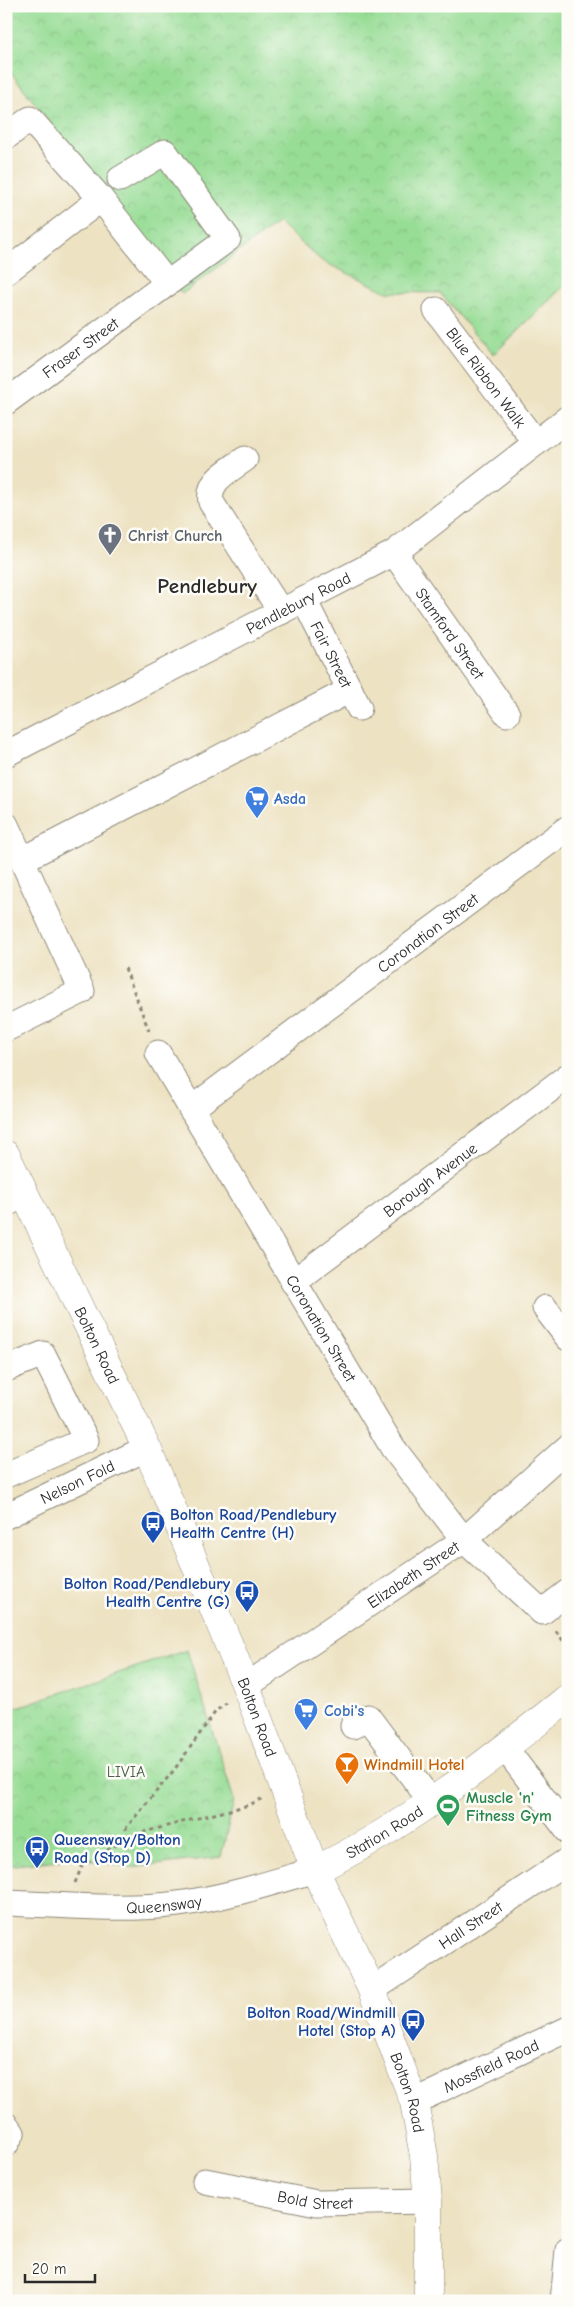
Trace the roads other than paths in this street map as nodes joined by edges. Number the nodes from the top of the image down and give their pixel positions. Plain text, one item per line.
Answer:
1 (6, 137) edge
2 (120, 179) dead end
3 (101, 199) junction
4 (6, 272) edge
5 (161, 288) junction
6 (436, 310) dead end
7 (6, 402) edge
8 (568, 418) edge
9 (536, 443) junction
10 (244, 459) dead end
11 (394, 553) junction
12 (304, 600) junction
13 (281, 612) junction
14 (507, 714) dead end
15 (6, 754) edge
16 (6, 825) edge
17 (568, 828) edge
18 (22, 860) junction
19 (6, 1029) edge
20 (158, 1053) road end
21 (568, 1076) edge
22 (191, 1109) junction
23 (6, 1155) edge
24 (15, 1199) edge
25 (293, 1282) junction
26 (545, 1308) dead end
27 (568, 1338) edge
28 (6, 1369) edge
29 (568, 1447) edge
30 (147, 1448) junction
31 (6, 1475) edge
32 (6, 1516) edge
33 (464, 1540) junction
34 (568, 1592) edge
35 (246, 1686) junction
36 (568, 1698) edge
37 (353, 1726) dead end
38 (505, 1748) junction
39 (430, 1800) junction
40 (568, 1831) edge
41 (568, 1860) edge
42 (315, 1870) junction
43 (6, 1903) edge
44 (372, 1990) junction
45 (568, 2029) edge
46 (414, 2102) junction
47 (6, 2125) edge
48 (6, 2144) edge
49 (206, 2181) dead end
50 (428, 2201) junction
51 (568, 2250) edge
52 (428, 2301) edge
53 (563, 2301) edge

1 - 3 street
2 - 5 street, Fraser Street
3 - 4 street
3 - 5 street
5 - 7 street, Fraser Street
6 - 9 street, Blue Ribbon Walk
8 - 9 street, Pendlebury Road
9 - 11 street, Pendlebury Road
10 - 13 street
11 - 12 street, Pendlebury Road
11 - 14 street, Stamford Street
12 - 13 street, Pendlebury Road
12 - 18 street, Fair Street
13 - 15 street, Pendlebury Road
16 - 18 street
17 - 22 street, Coronation Street
18 - 19 street
20 - 22 street, Coronation Street
21 - 25 street, Borough Avenue
22 - 25 street, Coronation Street
23 - 24 main road, Bolton Road
24 - 30 main road, Bolton Road
25 - 33 street, Coronation Street
26 - 27 street
28 - 31 street
29 - 33 street, Elizabeth Street
30 - 32 street, Nelson Fold
30 - 35 main road, Bolton Road
33 - 34 street, Coronation Street
33 - 35 street, Elizabeth Street
35 - 42 main road, Bolton Road
36 - 38 main road, Station Road
37 - 39 street
38 - 39 main road, Station Road
38 - 40 street
39 - 42 main road, Station Road
41 - 44 street, Hall Street
42 - 43 street, Queensway
42 - 44 main road, Bolton Road
44 - 46 main road, Bolton Road
45 - 46 street, Mossfield Road
46 - 50 main road, Bolton Road
47 - 48 street
49 - 50 street, Bold Street
50 - 52 main road, Bolton Road
51 - 53 street

